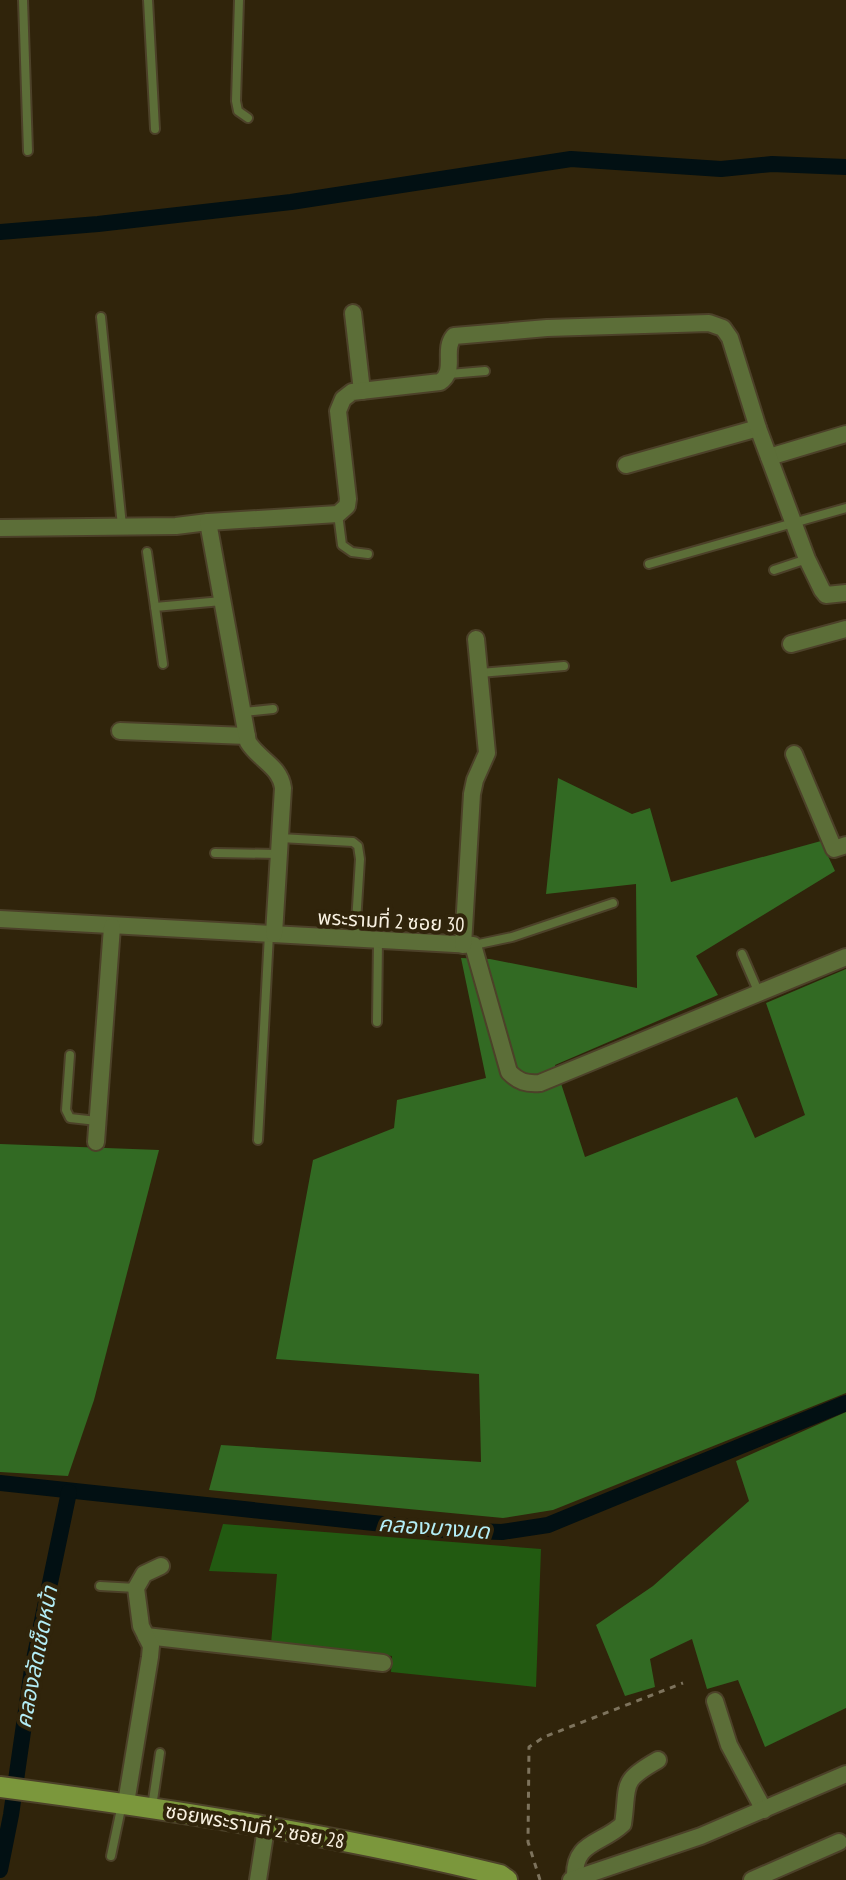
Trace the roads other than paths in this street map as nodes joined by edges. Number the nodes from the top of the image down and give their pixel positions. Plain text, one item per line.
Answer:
1 (23, 0) edge
2 (148, 0) edge
3 (239, 0) edge
4 (248, 118) dead end
5 (155, 129) dead end
6 (28, 151) dead end
7 (353, 313) dead end
8 (101, 317) dead end
9 (485, 371) dead end
10 (449, 374) junction
11 (362, 391) junction
12 (758, 428) junction
13 (846, 434) edge
14 (769, 457) junction
15 (626, 465) dead end
16 (846, 508) edge
17 (338, 514) junction
18 (208, 522) junction
19 (793, 523) junction
20 (122, 526) junction
21 (0, 528) edge
22 (147, 552) dead end
23 (368, 554) dead end
24 (807, 559) junction
25 (649, 564) dead end
26 (774, 570) dead end
27 (846, 593) edge
28 (222, 601) junction
29 (155, 607) junction
30 (846, 629) edge
31 (476, 639) dead end
32 (791, 644) dead end
33 (163, 664) dead end
34 (564, 666) dead end
35 (480, 673) junction
36 (273, 709) dead end
37 (243, 712) junction
38 (120, 731) dead end
39 (247, 736) junction
40 (794, 754) dead end
41 (846, 845) edge
42 (280, 846) junction
43 (215, 853) dead end
44 (613, 903) dead end
45 (0, 919) edge
46 (112, 927) junction
47 (271, 934) junction
48 (355, 939) junction
49 (378, 941) junction
50 (468, 945) junction
51 (742, 954) dead end
52 (846, 957) edge
53 (758, 991) junction
54 (377, 1022) dead end
55 (70, 1055) dead end
56 (98, 1121) junction
57 (258, 1140) dead end
58 (96, 1142) dead end
59 (161, 1566) dead end
60 (100, 1586) dead end
61 (136, 1588) junction
62 (146, 1636) junction
63 (383, 1663) dead end
64 (715, 1701) dead end
65 (160, 1753) dead end
66 (658, 1760) dead end
67 (846, 1774) edge
68 (0, 1787) edge
69 (124, 1803) junction
70 (152, 1808) junction
71 (764, 1810) junction
72 (266, 1828) junction
73 (839, 1842) dead end
74 (111, 1856) dead end
75 (573, 1879) edge
76 (258, 1880) edge
77 (507, 1880) edge
78 (752, 1880) edge

1 - 6 lane
2 - 5 lane
3 - 4 lane
7 - 11 street
8 - 20 lane
9 - 10 lane
10 - 11 street
10 - 12 street
11 - 17 street
12 - 14 street
12 - 15 street
13 - 14 street
14 - 19 street
16 - 19 lane
17 - 18 street
17 - 23 lane
18 - 20 street
18 - 28 street
19 - 24 street
19 - 25 lane
20 - 21 street
22 - 29 lane
24 - 26 lane
24 - 27 street
28 - 29 lane
28 - 37 street
29 - 33 lane
30 - 32 street
31 - 35 street
34 - 35 lane
35 - 50 street
36 - 37 lane
37 - 39 street
38 - 39 street
39 - 42 street
40 - 41 street
42 - 43 lane
42 - 47 street
42 - 48 lane
44 - 50 lane
45 - 46 street, พระรามที่ 2 ซอย 30
46 - 47 street, พระรามที่ 2 ซอย 30
46 - 56 street
47 - 48 street, พระรามที่ 2 ซอย 30
47 - 57 lane
48 - 49 street, พระรามที่ 2 ซอย 30
49 - 50 street, พระรามที่ 2 ซอย 30
49 - 54 lane
50 - 53 street, พระรามที่ 2 ซอย 30
51 - 53 lane
52 - 53 street, พระรามที่ 2 ซอย 30
55 - 56 lane
56 - 58 street
59 - 61 street
60 - 61 lane
61 - 62 street
62 - 63 street
62 - 69 street
64 - 71 street
65 - 70 lane
66 - 75 street
67 - 71 street
68 - 69 street, ซอยพระรามที่ 2 ซอย 28
69 - 70 street, ซอยพระรามที่ 2 ซอย 28
69 - 74 lane
70 - 72 street, ซอยพระรามที่ 2 ซอย 28
71 - 75 street
72 - 76 street
72 - 77 street, ซอยพระรามที่ 2 ซอย 28
73 - 78 street

